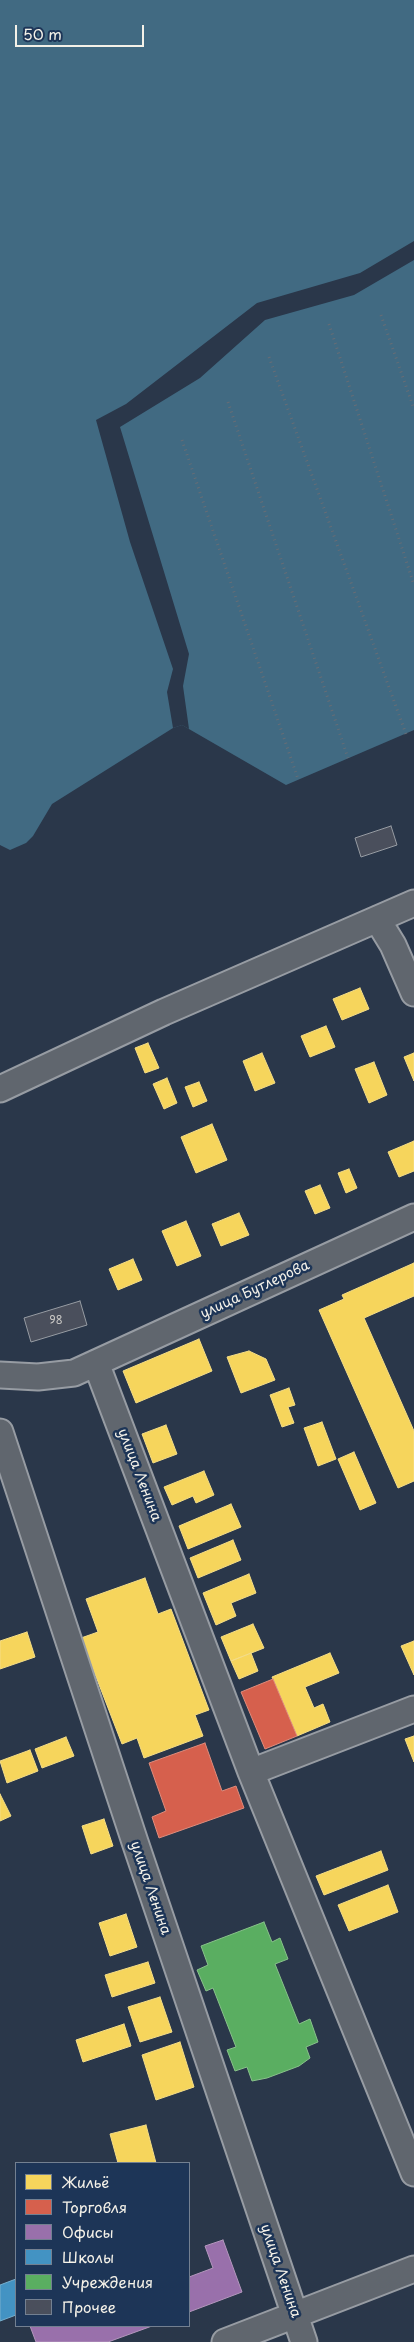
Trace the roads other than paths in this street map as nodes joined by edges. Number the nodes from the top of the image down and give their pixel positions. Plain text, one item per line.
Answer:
1 (414, 903) edge
2 (377, 919) junction
3 (414, 993) edge
4 (0, 1089) edge
5 (414, 1217) edge
6 (96, 1363) junction
7 (0, 1375) edge
8 (0, 1432) edge
9 (414, 1709) edge
10 (251, 1772) junction
11 (414, 2173) edge
12 (414, 2270) edge
13 (295, 2316) junction
14 (225, 2342) edge
15 (304, 2342) edge

1 - 2 street
2 - 3 street
2 - 4 street
5 - 6 street, улица Бутлерова
6 - 7 street, улица Бутлерова
6 - 10 street, улица Ленина
8 - 13 street, улица Ленина
9 - 10 street
10 - 11 street, улица Ленина
12 - 13 street
13 - 14 street
13 - 15 street, улица Ленина

